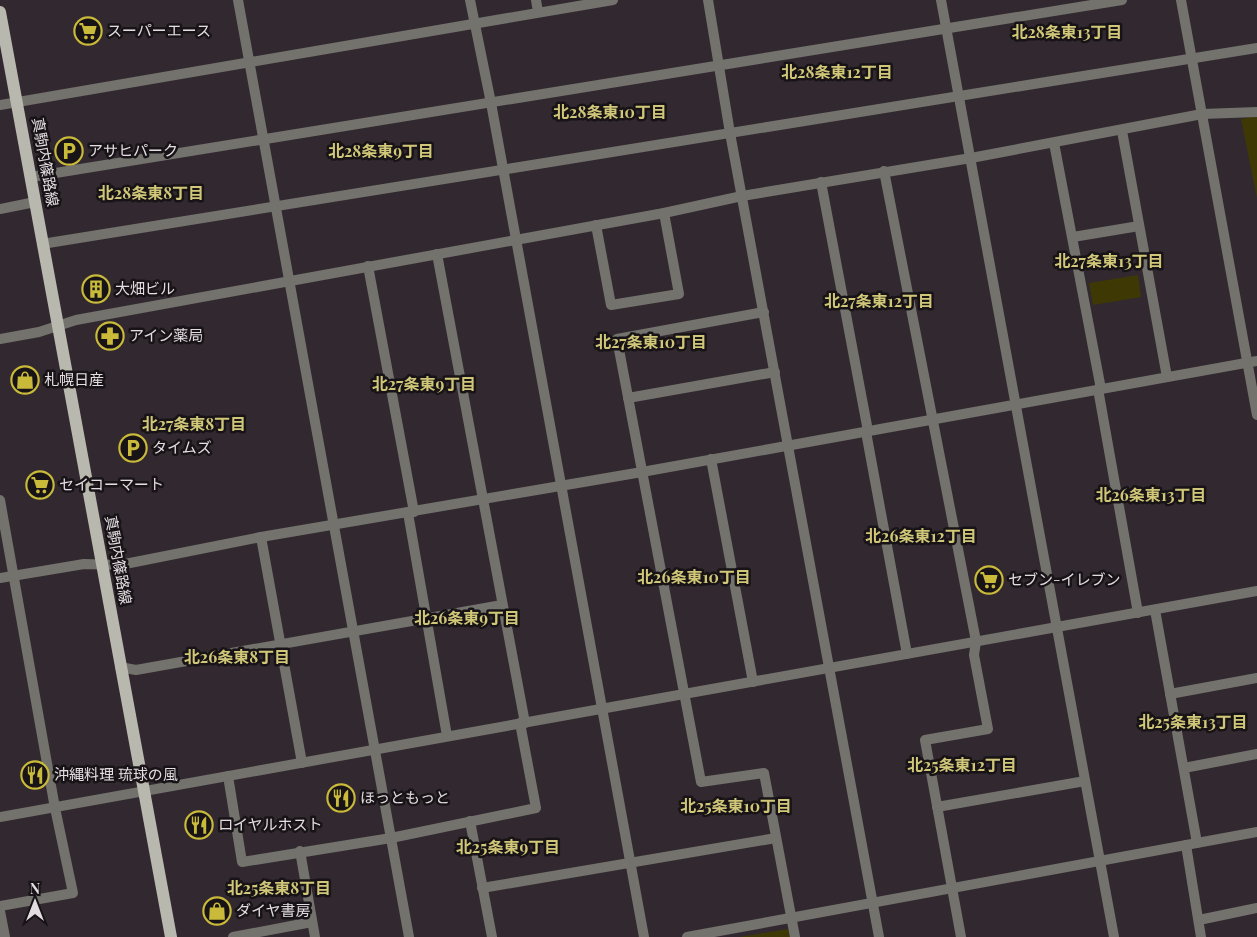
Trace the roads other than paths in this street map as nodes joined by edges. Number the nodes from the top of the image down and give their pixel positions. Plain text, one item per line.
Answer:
1 (238, 0) edge
2 (470, 0) edge
3 (536, 0) edge
4 (613, 0) edge
5 (708, 0) edge
6 (941, 0) edge
7 (1122, 0) edge
8 (1181, 0) edge
9 (590, 2) edge
10 (538, 12) junction
11 (0, 19) edge
12 (475, 23) junction
13 (946, 29) junction
14 (1257, 48) edge
15 (1192, 59) junction
16 (250, 64) junction
17 (719, 66) junction
18 (959, 96) junction
19 (18, 103) junction
20 (491, 103) junction
21 (0, 105) edge
22 (1257, 112) edge
23 (1202, 114) junction
24 (1122, 131) junction
25 (730, 133) junction
26 (263, 140) junction
27 (1054, 143) junction
28 (971, 158) junction
29 (504, 170) junction
30 (884, 171) junction
31 (31, 178) junction
32 (821, 182) junction
33 (742, 196) junction
34 (35, 202) junction
35 (276, 206) junction
36 (0, 209) edge
37 (664, 213) junction
38 (596, 226) junction
39 (1139, 226) junction
40 (1073, 237) junction
41 (516, 239) junction
42 (42, 244) junction
43 (437, 254) junction
44 (368, 266) junction
45 (290, 280) junction
46 (764, 312) junction
47 (57, 324) junction
48 (0, 339) edge
49 (1252, 362) edge
50 (775, 372) junction
51 (1167, 377) junction
52 (1099, 389) junction
53 (628, 398) junction
54 (1015, 404) junction
55 (1257, 415) edge
56 (933, 419) junction
57 (867, 431) junction
58 (789, 445) junction
59 (712, 459) junction
60 (642, 472) junction
61 (562, 486) junction
62 (0, 500) edge
63 (483, 500) junction
64 (411, 513) junction
65 (335, 526) junction
66 (261, 537) junction
67 (103, 564) junction
68 (13, 576) junction
69 (0, 578) edge
70 (1257, 591) edge
71 (502, 605) junction
72 (1155, 610) junction
73 (1138, 613) junction
74 (428, 619) junction
75 (1057, 627) junction
76 (353, 631) junction
77 (976, 642) junction
78 (281, 643) junction
79 (907, 654) junction
80 (120, 667) junction
81 (829, 668) junction
82 (1257, 678) edge
83 (752, 682) junction
84 (684, 694) junction
85 (1170, 694) junction
86 (602, 708) junction
87 (522, 723) junction
88 (447, 736) junction
89 (374, 749) junction
90 (1257, 754) edge
91 (302, 763) junction
92 (1184, 768) junction
93 (228, 776) junction
94 (1085, 781) junction
95 (143, 791) junction
96 (937, 807) junction
97 (55, 808) junction
98 (0, 817) edge
99 (470, 821) junction
100 (1257, 832) edge
101 (391, 838) junction
102 (776, 838) junction
103 (1197, 843) junction
104 (1186, 845) junction
105 (300, 851) junction
106 (1100, 861) junction
107 (631, 863) junction
108 (482, 888) junction
109 (952, 888) junction
110 (873, 902) junction
111 (0, 906) edge
112 (1257, 908) edge
113 (0, 911) edge
114 (792, 918) junction
115 (1199, 920) junction
116 (312, 922) junction
117 (5, 937) edge
118 (171, 937) edge
119 (232, 937) edge
120 (315, 937) edge
121 (409, 937) edge
122 (492, 937) edge
123 (644, 937) edge
124 (687, 937) edge
125 (795, 937) edge
126 (879, 937) edge
127 (961, 937) edge
128 (1114, 937) edge
129 (1201, 937) edge

1 - 16 street
2 - 12 street
3 - 10 street
4 - 9 street
5 - 17 street
6 - 13 street
7 - 13 street
8 - 15 street
9 - 10 street
10 - 12 street
11 - 19 main road, 真駒内篠路線
12 - 16 street
12 - 20 street
13 - 17 street
13 - 18 street
14 - 15 street
15 - 18 street
15 - 23 street
16 - 19 street
16 - 26 street
17 - 20 street
17 - 25 street
18 - 25 street
18 - 28 street
19 - 21 street
19 - 31 main road, 真駒内篠路線
20 - 26 street
20 - 29 street
22 - 23 street
23 - 24 street
23 - 49 street
24 - 27 street
24 - 39 street
25 - 29 street
25 - 33 street
26 - 31 street
26 - 35 street
27 - 28 street
27 - 40 street
28 - 30 street
28 - 54 street
29 - 35 street
29 - 41 street
30 - 32 street
30 - 56 street
31 - 34 main road, 真駒内篠路線
32 - 33 street
32 - 57 street
33 - 37 street
33 - 46 street
34 - 36 street
34 - 42 main road, 真駒内篠路線
35 - 42 street
35 - 45 street
37 - 38 street
37 - 38 street
38 - 41 street
39 - 40 street
39 - 51 street
40 - 52 street
41 - 43 street
41 - 61 street
42 - 47 main road, 真駒内篠路線
43 - 44 street
43 - 63 street
44 - 45 street
44 - 64 street
45 - 47 street
45 - 65 street
46 - 50 street
46 - 53 street
47 - 48 street
47 - 67 main road, 真駒内篠路線
49 - 51 street
49 - 55 street
50 - 53 street
50 - 58 street
51 - 52 street
52 - 54 street
52 - 73 street
53 - 60 street
54 - 56 street
54 - 75 street
56 - 57 street
56 - 77 street
57 - 58 street
57 - 79 street
58 - 59 street
58 - 81 street
59 - 60 street
59 - 83 street
60 - 61 street
60 - 84 street
61 - 63 street
61 - 86 street
62 - 68 street
63 - 64 street
63 - 71 street
64 - 65 street
64 - 74 street
65 - 66 street
65 - 76 street
66 - 67 street
66 - 78 street
67 - 68 street
67 - 80 main road, 真駒内篠路線
68 - 69 street
68 - 97 street
70 - 72 street
71 - 74 street
71 - 87 street
72 - 73 street
72 - 85 street
73 - 75 street
74 - 76 street
74 - 88 street
75 - 77 street
75 - 94 street
76 - 78 street
76 - 89 street
77 - 79 street
77 - 96 street
78 - 80 street
78 - 91 street
79 - 81 street
80 - 95 main road, 真駒内篠路線
81 - 83 street
81 - 110 street
82 - 85 street
83 - 84 street
84 - 86 street
84 - 102 street
85 - 92 street
86 - 87 street
86 - 107 street
87 - 88 street
87 - 99 street
88 - 89 street
89 - 91 street
89 - 101 street
90 - 92 street
91 - 93 street
92 - 103 street
93 - 95 street
93 - 105 street
94 - 96 street
94 - 106 street
95 - 97 street
95 - 118 main road, 真駒内篠路線
96 - 109 street
97 - 98 street
97 - 111 street
99 - 101 street
99 - 108 street
100 - 103 street
101 - 105 street
101 - 121 street
102 - 107 street
102 - 114 street
103 - 104 street
104 - 106 street
104 - 115 street
105 - 116 street
106 - 109 street
106 - 128 street
107 - 108 street
107 - 123 street
108 - 122 street
109 - 110 street
109 - 127 street
110 - 114 street
110 - 126 street
112 - 115 street
113 - 117 street
114 - 124 street
114 - 125 street
115 - 129 street
116 - 119 street
116 - 120 street

